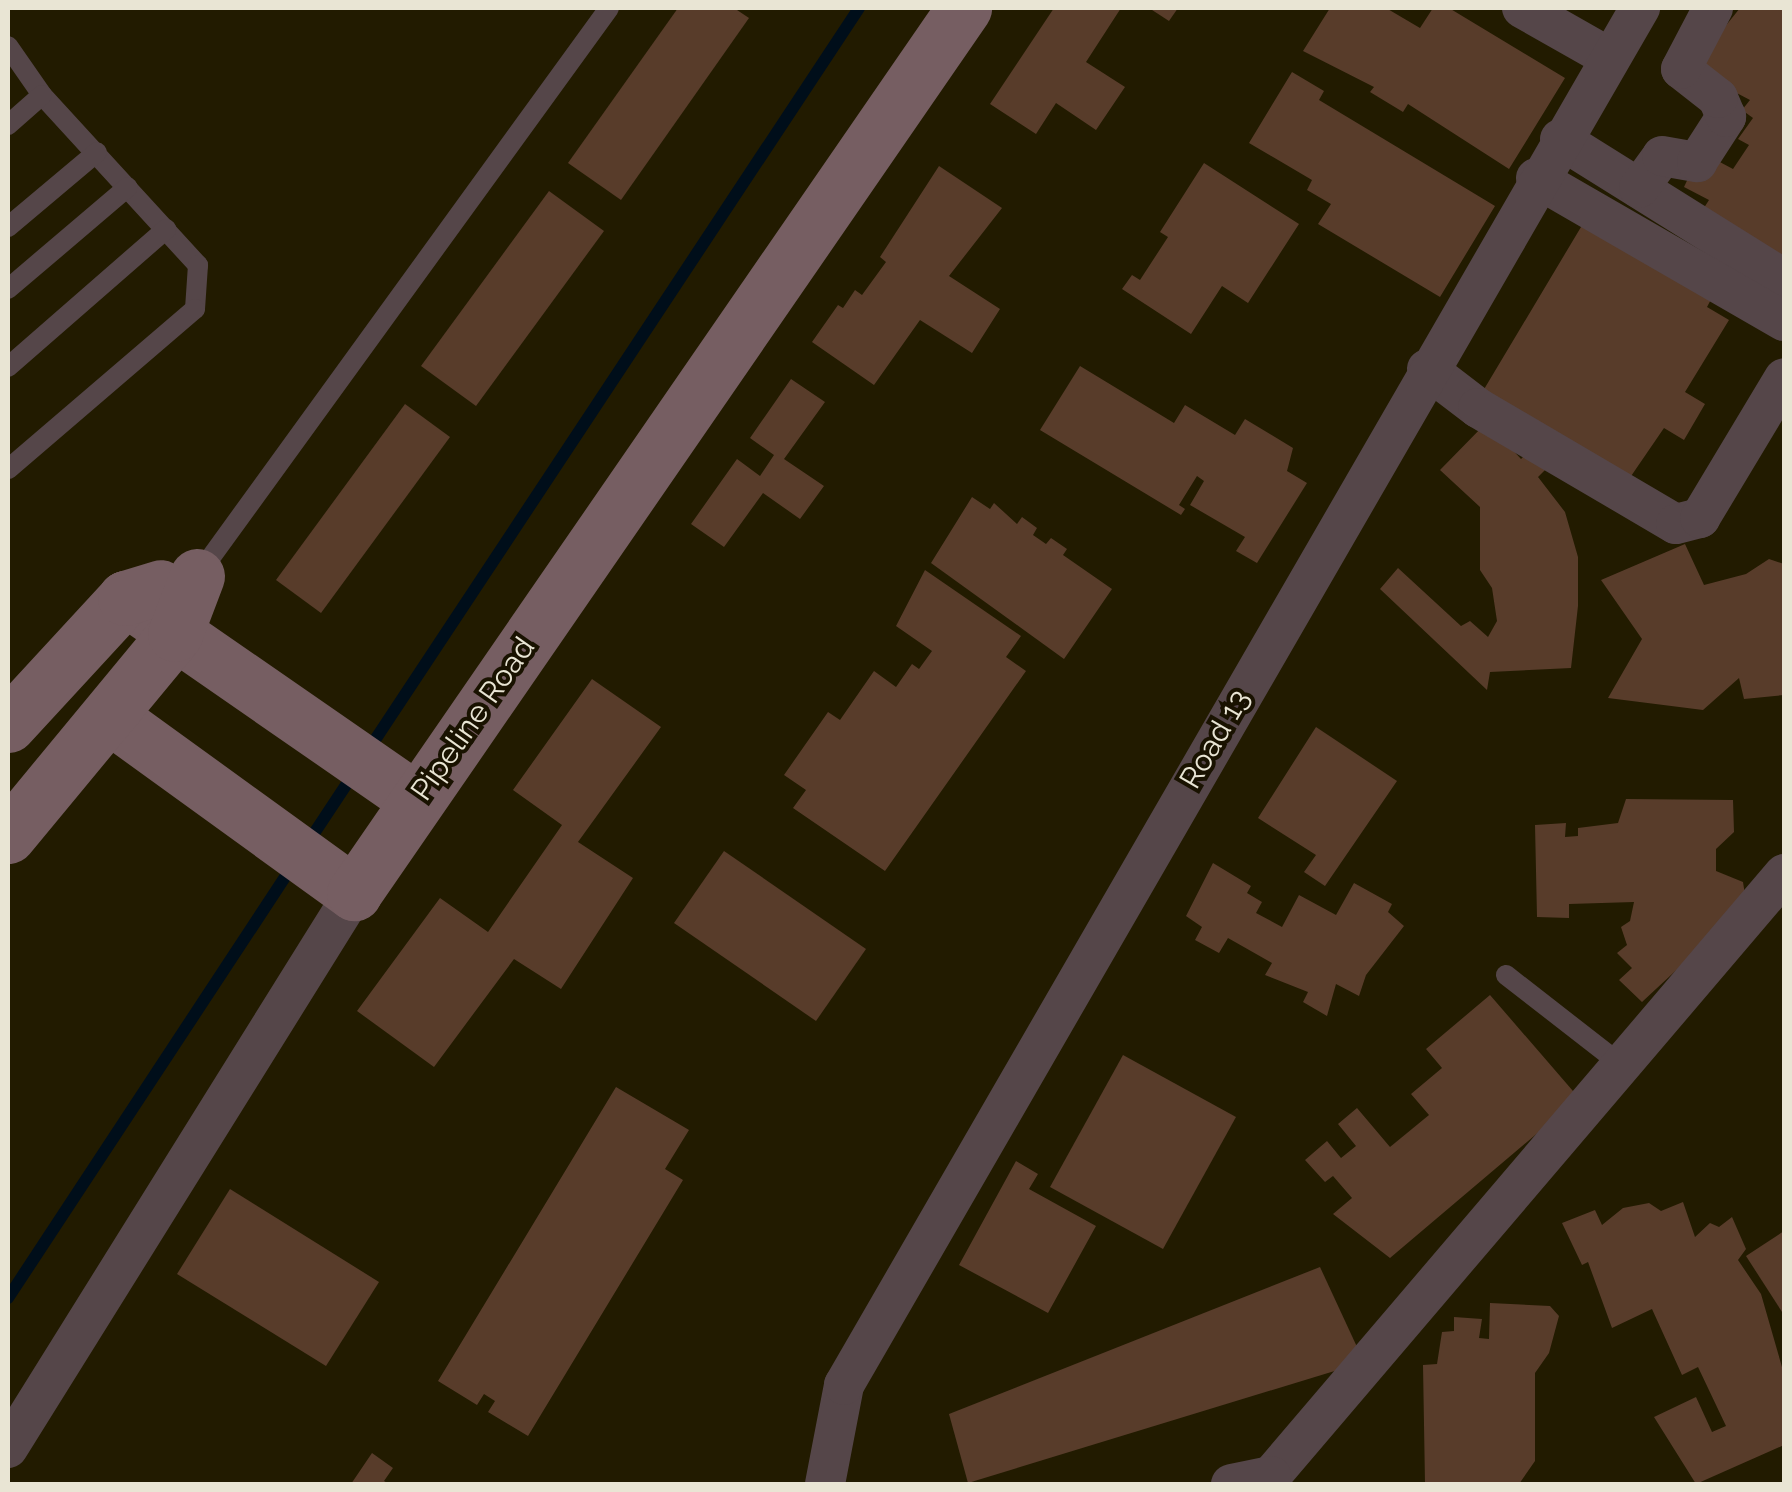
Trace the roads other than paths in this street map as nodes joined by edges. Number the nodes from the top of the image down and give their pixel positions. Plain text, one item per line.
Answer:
1 (610, 8) edge
2 (964, 8) edge
3 (1522, 8) edge
4 (1640, 8) edge
5 (1713, 8) edge
6 (8, 46) edge
7 (1610, 58) junction
8 (42, 96) junction
9 (8, 125) edge
10 (1560, 138) junction
11 (97, 152) junction
12 (1536, 178) junction
13 (128, 187) junction
14 (1639, 188) junction
15 (8, 227) edge
16 (166, 229) junction
17 (1784, 278) edge
18 (8, 289) edge
19 (1784, 320) edge
20 (8, 367) edge
21 (1427, 369) junction
22 (1784, 378) edge
23 (8, 468) edge
24 (197, 576) junction
25 (125, 598) junction
26 (176, 634) junction
27 (112, 718) junction
28 (8, 725) edge
29 (376, 773) junction
30 (8, 836) edge
31 (312, 862) junction
32 (1784, 874) edge
33 (1506, 974) dead end
34 (1623, 1066) junction
35 (8, 1448) edge
36 (1272, 1480) edge
37 (826, 1484) edge
38 (1231, 1484) edge

1 - 24 lane
2 - 29 street, Pipeline Road
3 - 7 street
4 - 7 street, Road 13
5 - 14 street
6 - 8 lane
7 - 10 street, Road 13
8 - 9 lane
8 - 11 lane
10 - 12 street, Road 13
10 - 14 street
11 - 13 lane
11 - 15 lane
12 - 19 street
12 - 21 street, Road 13
13 - 16 lane
13 - 18 lane
14 - 17 street
16 - 20 lane
16 - 23 lane
21 - 22 street
21 - 37 street, Road 13
24 - 25 street
24 - 26 street
25 - 26 street
25 - 28 street
26 - 27 street
26 - 29 street
27 - 30 street
27 - 31 street
29 - 31 street, Pipeline Road
31 - 35 street, Pipeline Road
32 - 34 street
33 - 34 lane
34 - 36 street
36 - 38 street

